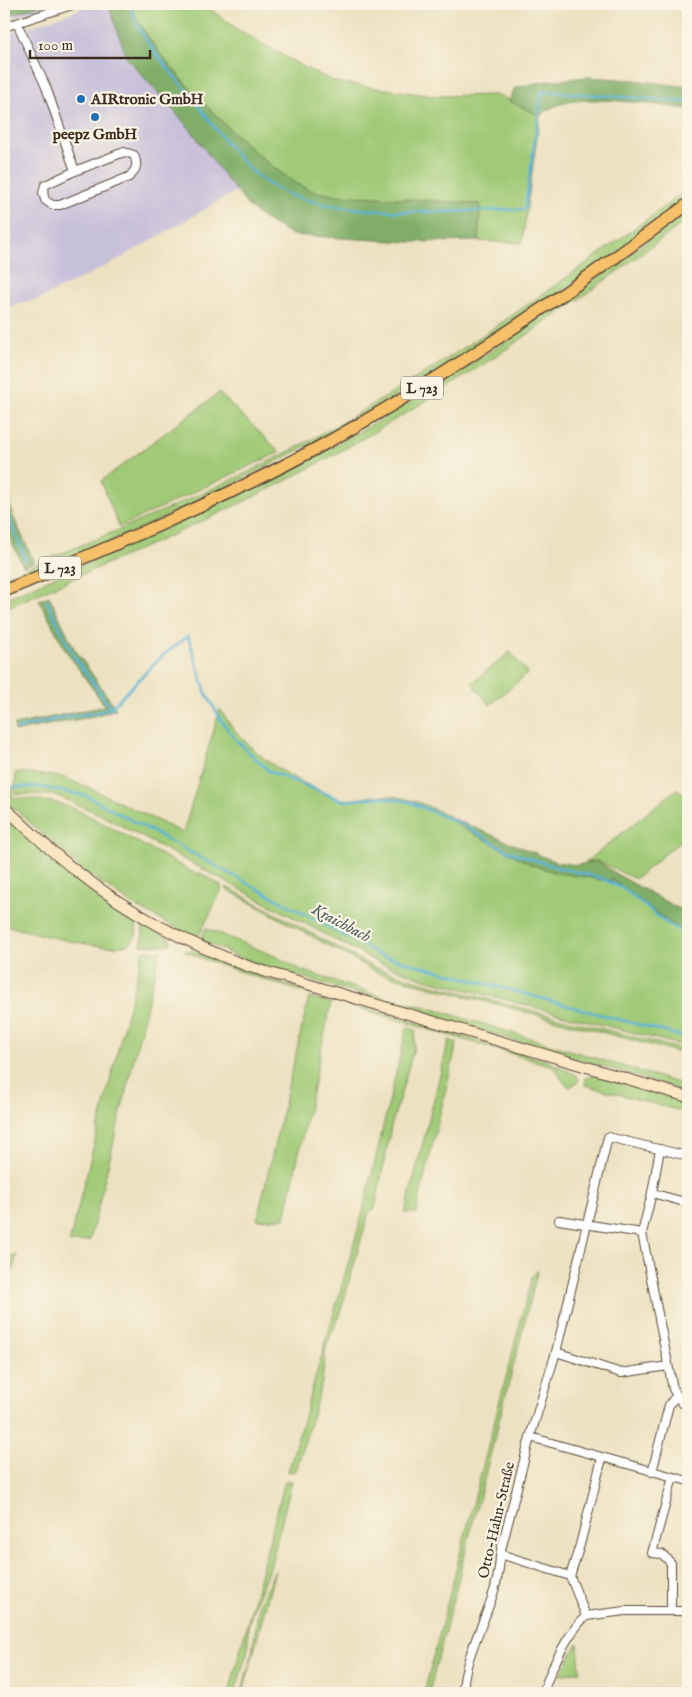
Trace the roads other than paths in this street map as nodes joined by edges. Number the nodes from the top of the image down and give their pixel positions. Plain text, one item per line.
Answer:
1 (75, 4) edge
2 (17, 23) junction
3 (4, 27) edge
4 (75, 171) junction
5 (688, 204) edge
6 (4, 591) edge
7 (4, 807) edge
8 (688, 1097) edge
9 (660, 1149) junction
10 (688, 1156) edge
11 (652, 1192) junction
12 (688, 1203) edge
13 (559, 1220) dead end
14 (587, 1225) junction
15 (642, 1233) junction
16 (556, 1352) junction
17 (668, 1366) junction
18 (676, 1396) junction
19 (688, 1406) edge
20 (530, 1437) junction
21 (602, 1458) junction
22 (652, 1472) junction
23 (673, 1478) junction
24 (688, 1481) edge
25 (500, 1554) junction
26 (570, 1576) junction
27 (671, 1611) junction
28 (688, 1611) edge
29 (586, 1616) junction
30 (463, 1693) edge
31 (543, 1693) edge

1 - 2 street
2 - 3 street
2 - 4 street
4 - 4 street
5 - 6 main road, L 723
7 - 8 main road
9 - 10 street
9 - 11 street
9 - 14 street, Otto-Hahn-Straße
11 - 12 street
11 - 15 street
13 - 14 street
14 - 15 street
14 - 16 street, Otto-Hahn-Straße
15 - 17 street
16 - 17 street
16 - 20 street, Otto-Hahn-Straße
17 - 18 street
18 - 19 street
18 - 22 street
20 - 21 street
20 - 25 street, Otto-Hahn-Straße
21 - 22 street
21 - 26 street
22 - 23 street
23 - 24 street
23 - 27 street
25 - 26 street
25 - 30 street, Otto-Hahn-Straße
26 - 29 street
27 - 28 street
27 - 29 street
29 - 31 street

